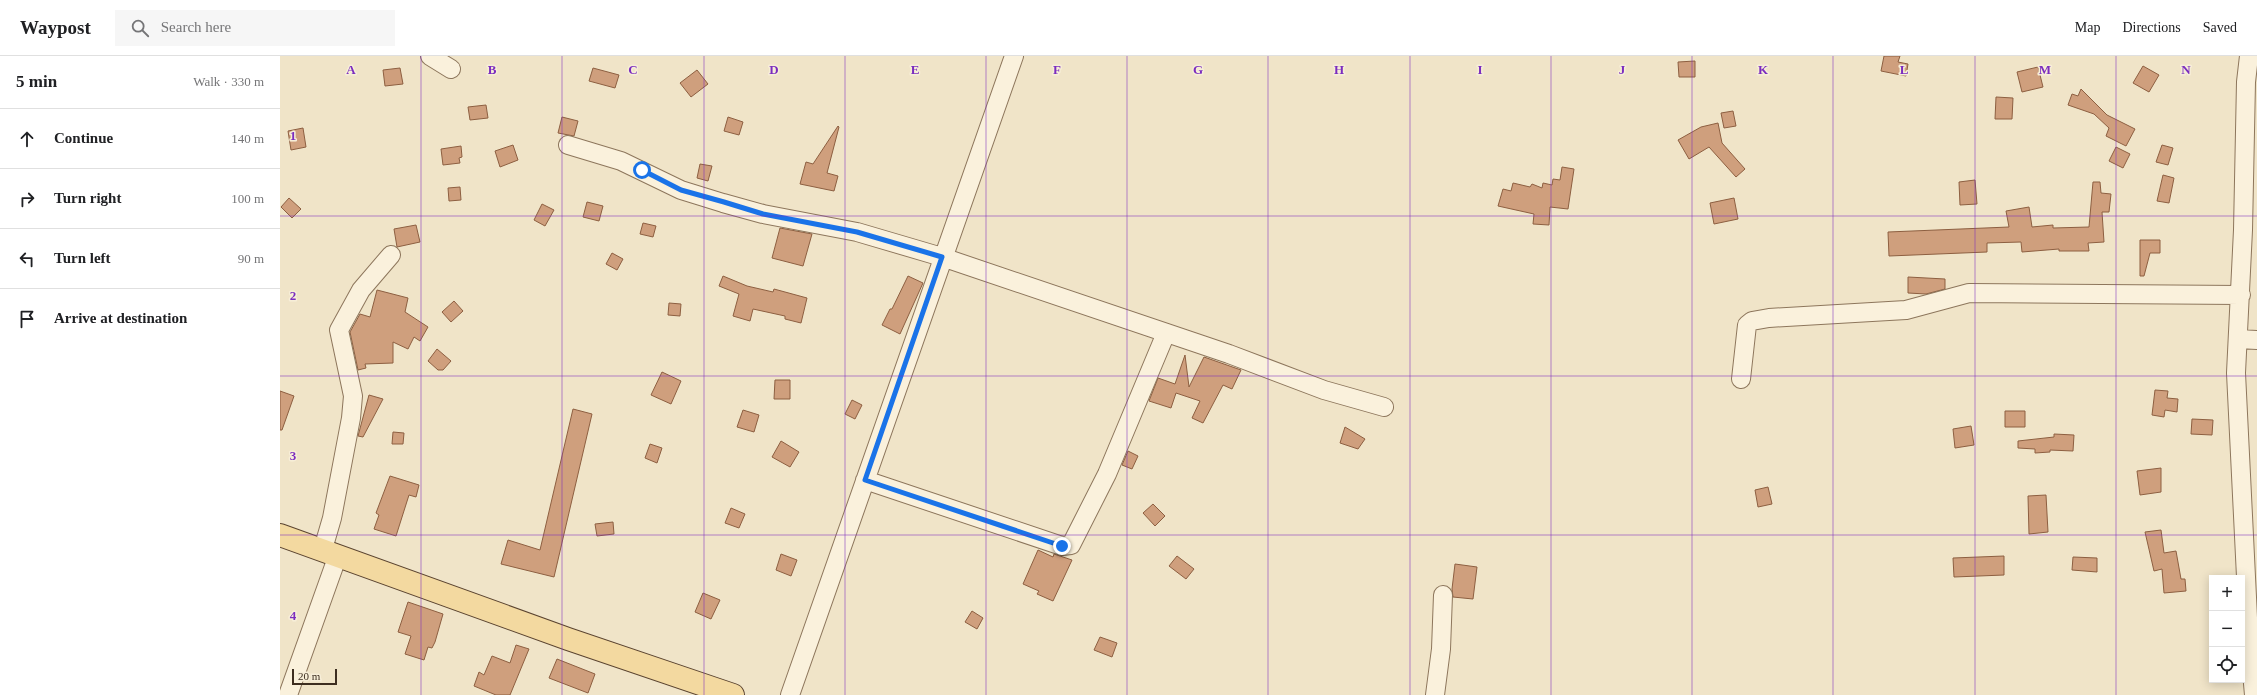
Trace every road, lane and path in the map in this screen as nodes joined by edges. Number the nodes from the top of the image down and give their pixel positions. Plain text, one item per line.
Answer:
1 (430, 56) edge
2 (1014, 56) edge
3 (2249, 56) edge
4 (451, 68) dead end
5 (568, 145) dead end
6 (2250, 233) edge
7 (391, 255) dead end
8 (942, 257) junction
9 (2241, 295) junction
10 (1166, 333) junction
11 (2238, 339) junction
12 (2257, 340) edge
13 (1740, 379) dead end
14 (1384, 407) dead end
15 (865, 480) junction
16 (280, 535) edge
17 (331, 552) junction
18 (1443, 596) dead end
19 (288, 695) edge
20 (733, 695) edge
21 (790, 695) edge
22 (1435, 695) edge
23 (2254, 695) edge

1 - 4 street
2 - 8 street
3 - 6 street
5 - 8 street
6 - 9 street
7 - 17 street
8 - 10 street
8 - 15 street
9 - 11 street
9 - 13 street
10 - 14 street
10 - 15 street
11 - 12 street
11 - 23 street
15 - 21 street
16 - 17 main road
17 - 19 street
17 - 20 main road
18 - 22 street

